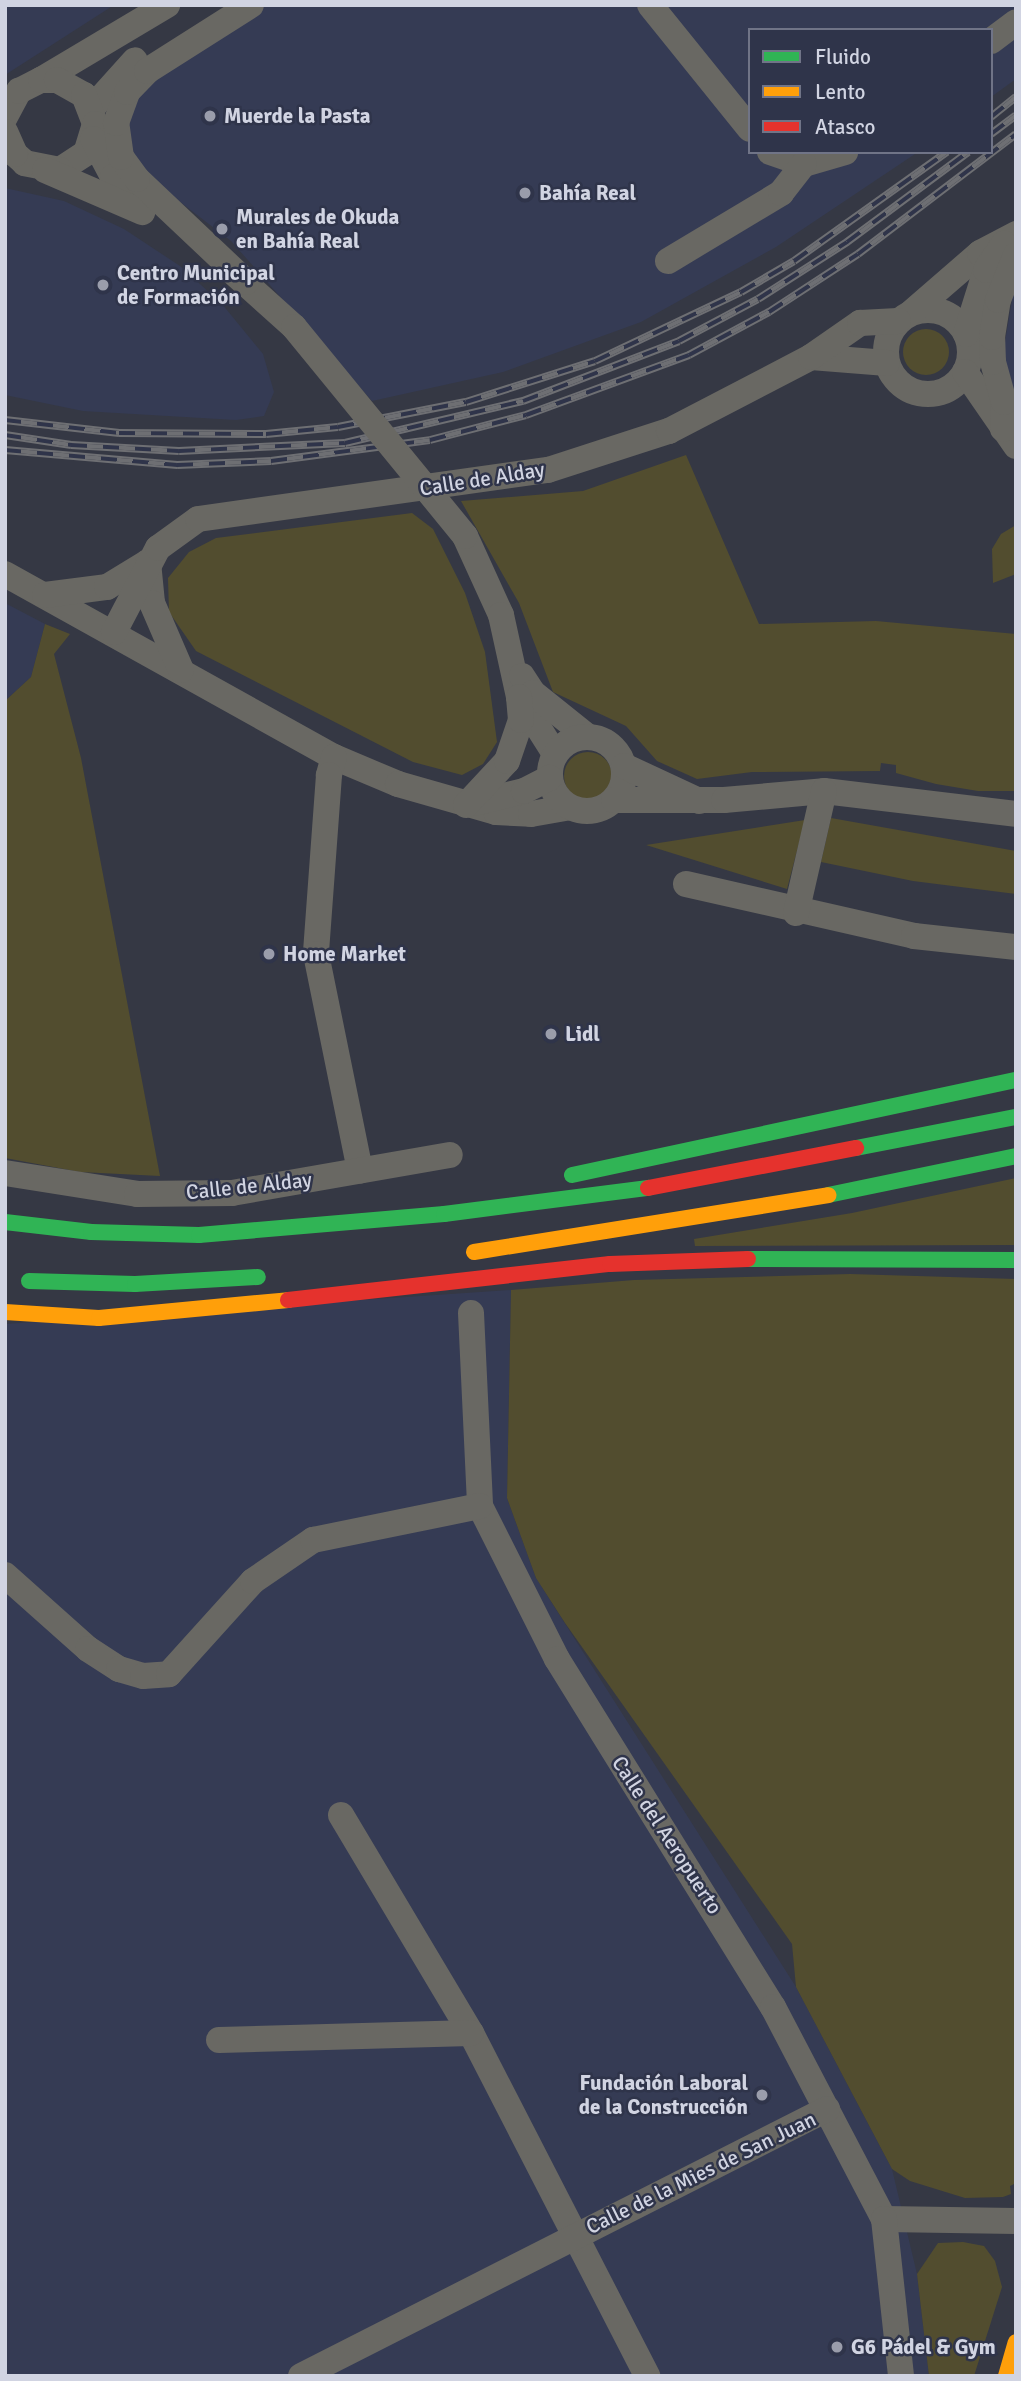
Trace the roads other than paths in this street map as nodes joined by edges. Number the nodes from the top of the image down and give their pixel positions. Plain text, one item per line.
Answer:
1 (167, 5) edge
2 (219, 5) edge
3 (251, 5) edge
4 (650, 5) edge
5 (1016, 22) edge
6 (993, 39) edge
7 (22, 90) edge
8 (92, 108) junction
9 (5, 117) edge
10 (748, 127) edge
11 (5, 132) edge
12 (93, 139) junction
13 (776, 154) edge
14 (838, 154) edge
15 (25, 164) edge
16 (804, 164) junction
17 (150, 215) junction
18 (1012, 244) edge
19 (668, 261) dead end
20 (246, 282) junction
21 (905, 317) junction
22 (966, 334) junction
23 (811, 356) junction
24 (887, 363) junction
25 (965, 372) junction
26 (944, 391) junction
27 (1009, 438) edge
28 (148, 562) junction
29 (5, 574) edge
30 (45, 595) junction
31 (114, 632) junction
32 (511, 660) junction
33 (181, 670) junction
34 (519, 697) junction
35 (588, 737) junction
36 (334, 757) junction
37 (552, 766) junction
38 (624, 766) junction
39 (824, 791) junction
40 (614, 800) junction
41 (701, 801) junction
42 (466, 805) junction
43 (569, 807) junction
44 (974, 812) junction
45 (1016, 814) edge
46 (1016, 827) edge
47 (686, 884) dead end
48 (796, 913) junction
49 (1016, 947) edge
50 (1016, 1080) edge
51 (1016, 1117) edge
52 (450, 1155) dead end
53 (1016, 1156) edge
54 (360, 1171) junction
55 (5, 1173) edge
56 (548, 1180) dead end
57 (521, 1186) dead end
58 (461, 1212) junction
59 (5, 1222) edge
60 (460, 1254) dead end
61 (1016, 1260) edge
62 (279, 1275) dead end
63 (238, 1303) junction
64 (5, 1312) edge
65 (471, 1313) dead end
66 (480, 1506) junction
67 (5, 1575) edge
68 (341, 1815) dead end
69 (471, 2033) junction
70 (219, 2040) dead end
71 (827, 2109) junction
72 (884, 2219) junction
73 (1016, 2221) edge
74 (575, 2235) junction
75 (1016, 2342) edge
76 (301, 2376) edge
77 (647, 2376) edge
78 (901, 2376) edge
79 (1006, 2376) edge

1 - 7 street
2 - 8 street
3 - 20 street
4 - 10 street
5 - 6 street
7 - 8 street
7 - 9 street
8 - 12 street
11 - 15 street
12 - 15 street
12 - 17 street
13 - 16 street
14 - 16 street
15 - 17 street
16 - 19 street
17 - 20 street
18 - 21 street
18 - 22 street
18 - 27 street
20 - 32 street, bridge
21 - 22 street
21 - 23 street, Calle de Alday
21 - 24 street
22 - 25 street
23 - 24 street
23 - 28 street, Calle de Alday
24 - 26 street
25 - 26 street
25 - 27 street
26 - 27 street
28 - 30 street, Calle de Alday
28 - 31 street, Calle de Alday
28 - 33 street
29 - 30 street
30 - 31 street
31 - 33 street
32 - 34 street
32 - 35 street
33 - 36 street
34 - 37 street
34 - 42 street
35 - 37 street
35 - 38 street
36 - 42 street
36 - 54 street
37 - 42 street
37 - 43 street
38 - 40 street
38 - 41 street
39 - 41 street
39 - 44 street
39 - 48 street
40 - 41 street
40 - 43 street
42 - 43 street
44 - 45 street
44 - 46 street
47 - 48 street
48 - 49 street
50 - 56 highway
51 - 58 highway
52 - 54 street, Calle de Alday
53 - 60 highway
54 - 55 street, Calle de Alday
57 - 58 highway
58 - 59 highway
61 - 63 highway
62 - 63 highway
63 - 64 highway
65 - 66 street, Calle del Aeropuerto
66 - 67 street
66 - 71 street, Calle del Aeropuerto
68 - 69 street, Calle de la Mies de San Juan
69 - 70 street
69 - 74 street, Calle de la Mies de San Juan
71 - 72 street, Calle del Aeropuerto
71 - 74 street, Calle de la Mies de San Juan
72 - 73 street
72 - 78 street
74 - 76 street, Calle de la Mies de San Juan
74 - 77 street, Calle de la Mies de San Juan
75 - 79 highway

